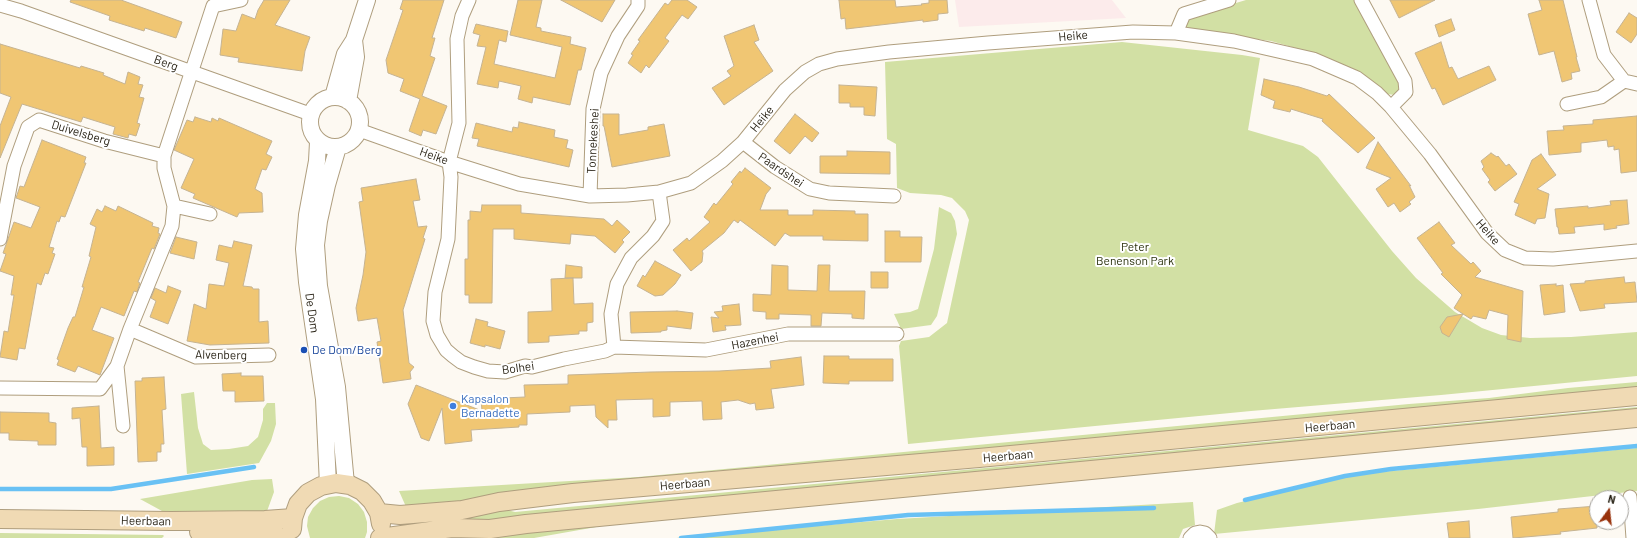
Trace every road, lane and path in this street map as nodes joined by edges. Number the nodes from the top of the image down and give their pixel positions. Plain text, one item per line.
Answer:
1 (12, 0) edge
2 (240, 0) edge
3 (367, 0) edge
4 (469, 0) edge
5 (638, 0) edge
6 (1229, 0) edge
7 (1361, 0) edge
8 (1589, 0) edge
9 (209, 3) edge
10 (0, 5) edge
11 (21, 11) junction
12 (1176, 33) junction
13 (191, 72) junction
14 (1624, 81) junction
15 (1637, 84) edge
16 (340, 99) junction
17 (1567, 104) dead end
18 (1391, 106) junction
19 (310, 114) junction
20 (359, 130) junction
21 (318, 142) junction
22 (743, 142) junction
23 (338, 147) junction
24 (164, 156) junction
25 (449, 162) junction
26 (660, 192) junction
27 (590, 196) junction
28 (894, 196) dead end
29 (174, 206) junction
30 (210, 214) dead end
31 (0, 239) edge
32 (1637, 251) edge
33 (130, 329) junction
34 (897, 334) dead end
35 (614, 347) junction
36 (269, 356) dead end
37 (117, 366) junction
38 (0, 388) edge
39 (1637, 396) edge
40 (1637, 418) edge
41 (123, 426) dead end
42 (337, 484) junction
43 (1630, 497) dead end
44 (379, 513) junction
45 (293, 518) junction
46 (0, 519) edge
47 (0, 529) edge
48 (286, 538) edge
49 (293, 538) edge
50 (380, 538) edge
51 (1190, 538) edge
52 (1210, 538) edge
53 (1633, 538) edge

1 - 11 street
2 - 9 street
3 - 16 street
4 - 25 street
5 - 27 street, Tonnekeshei
6 - 12 street
7 - 18 street
8 - 14 street
9 - 13 street
10 - 11 street, Berg
11 - 13 street, Berg
12 - 18 street, Heike
12 - 22 street, Heike
13 - 19 street, Berg
13 - 24 street
14 - 15 street
14 - 17 street
16 - 19 street
16 - 20 street
18 - 32 street, Heike
19 - 21 street
20 - 23 street
20 - 25 street, Heike
21 - 23 street
21 - 42 street, De Dom
22 - 26 street, Heike
22 - 28 street, Paardshei
23 - 42 street, De Dom
24 - 29 street
24 - 31 street, Duivelsberg
25 - 27 street, Heike
25 - 35 street, Bolhei
26 - 27 street, Heike
26 - 35 street
29 - 30 street
29 - 33 street
33 - 36 street, Alvenberg
33 - 37 street
34 - 35 street, Hazenhei
37 - 38 street
37 - 41 street
39 - 44 main road, Heerbaan
40 - 50 main road, Heerbaan
42 - 44 main road
42 - 45 main road
43 - 53 street
44 - 50 main road
45 - 46 main road, Heerbaan
45 - 49 main road
47 - 48 main road, Heerbaan
51 - 52 street

